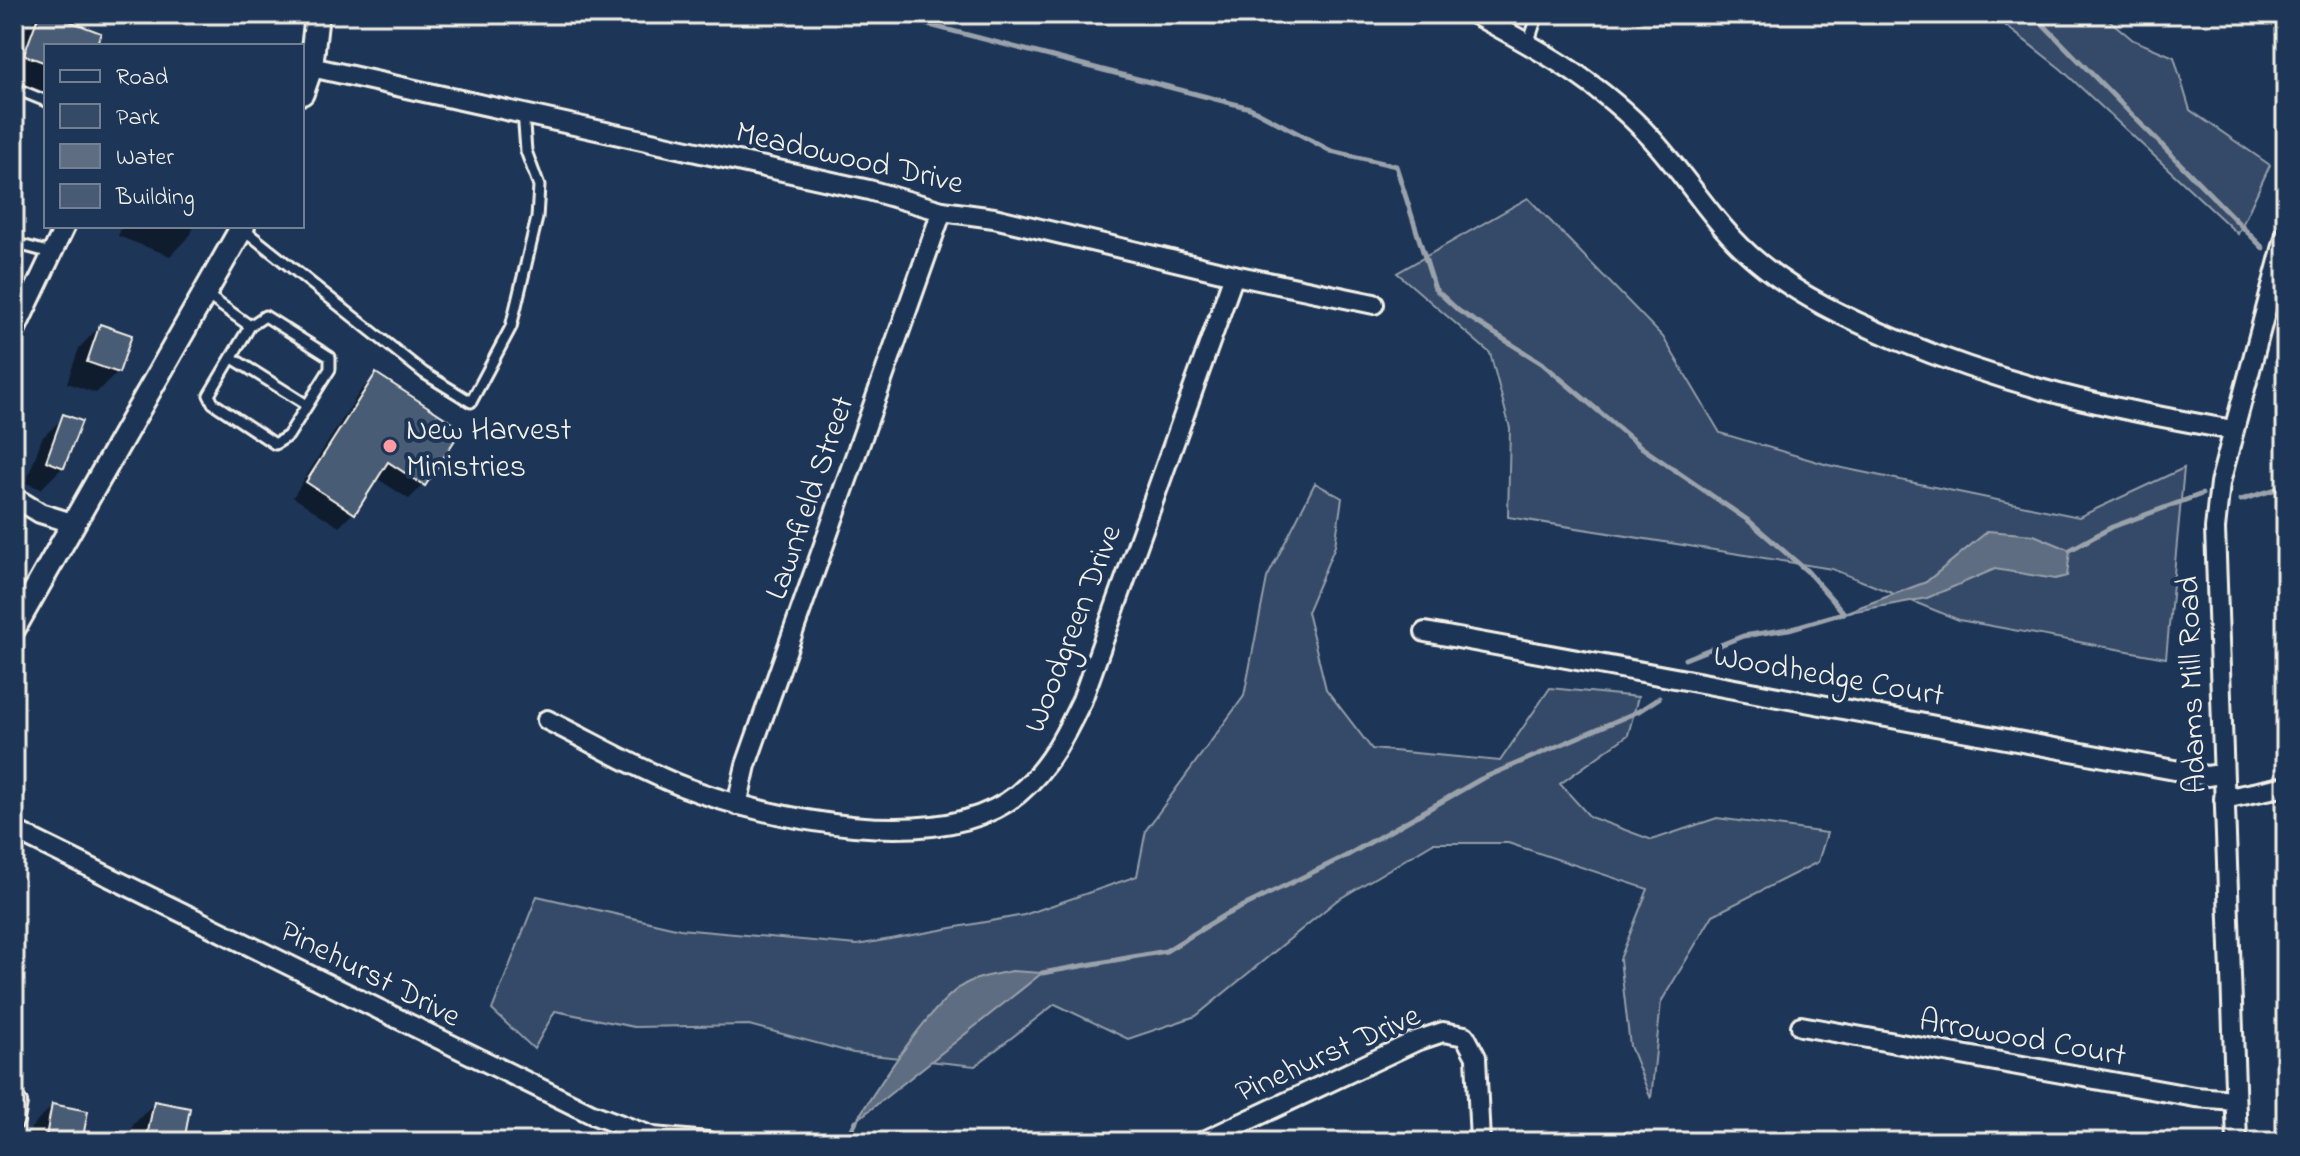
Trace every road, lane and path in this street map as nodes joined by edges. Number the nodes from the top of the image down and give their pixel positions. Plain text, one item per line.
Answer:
1 (317, 14) edge
2 (1474, 14) edge
3 (1538, 14) edge
4 (1528, 44) junction
5 (311, 67) junction
6 (304, 87) edge
7 (14, 88) edge
8 (44, 100) edge
9 (523, 112) junction
10 (942, 211) junction
11 (64, 228) edge
12 (241, 228) edge
13 (243, 228) edge
14 (2286, 234) edge
15 (14, 243) edge
16 (51, 253) junction
17 (1234, 275) junction
18 (204, 293) junction
19 (1374, 304) dead end
20 (250, 326) junction
21 (14, 333) edge
22 (234, 359) junction
23 (307, 405) junction
24 (2233, 430) junction
25 (14, 497) edge
26 (72, 523) junction
27 (20, 604) edge
28 (14, 628) edge
29 (1425, 632) dead end
30 (547, 720) dead end
31 (2221, 774) junction
32 (2286, 786) edge
33 (2224, 799) junction
34 (737, 805) junction
35 (14, 830) edge
36 (1801, 1026) dead end
37 (2235, 1100) junction
38 (653, 1140) edge
39 (708, 1142) edge
40 (1202, 1142) edge
41 (1480, 1142) edge
42 (2237, 1142) edge

1 - 5 street
2 - 4 street
3 - 4 lane
4 - 24 street
5 - 6 street
5 - 9 street, Meadowood Drive
7 - 8 lane
9 - 10 street, Meadowood Drive
9 - 13 lane
10 - 17 street, Meadowood Drive
10 - 34 street, Lawnfield Street
11 - 16 street
12 - 18 street
14 - 24 street, Adams Mill Road
15 - 16 lane
16 - 21 street
17 - 19 street, Meadowood Drive
17 - 34 street, Woodgreen Drive
18 - 20 lane
18 - 26 street
20 - 22 lane
20 - 23 lane
22 - 23 lane
22 - 23 lane
24 - 31 street, Adams Mill Road
25 - 26 street
26 - 27 street
27 - 28 street
29 - 31 street, Woodhedge Court
30 - 34 street, Woodgreen Drive
31 - 33 street, Adams Mill Road
32 - 33 street
33 - 37 street, Adams Mill Road
35 - 38 street, Pinehurst Drive
36 - 37 street, Arrowood Court
37 - 42 street, Adams Mill Road
38 - 39 street, Pinehurst Drive
40 - 41 street, Pinehurst Drive

